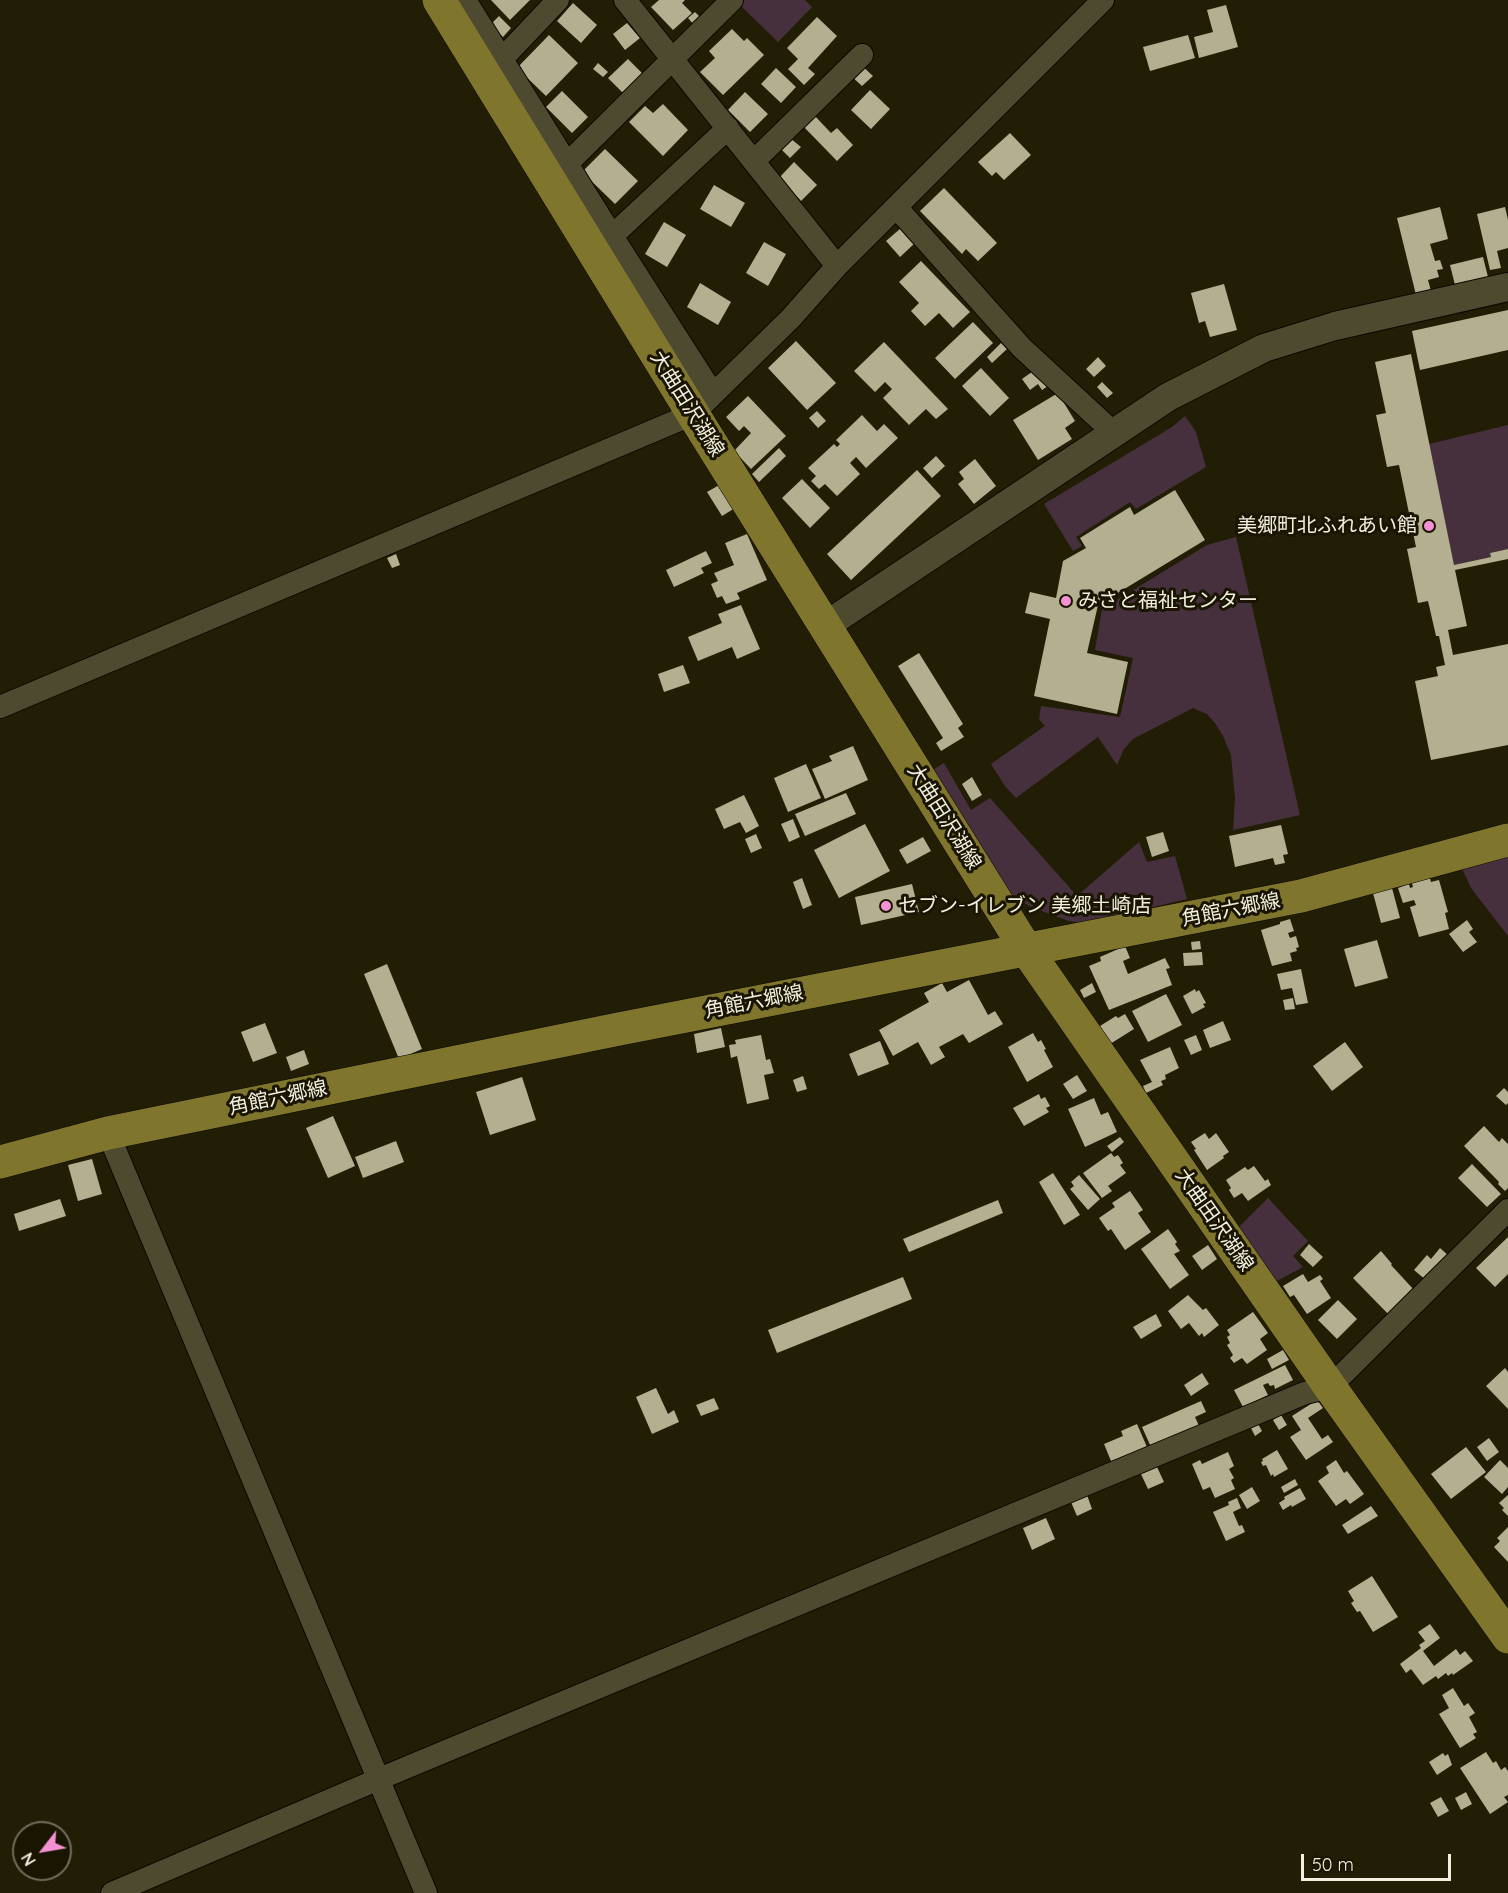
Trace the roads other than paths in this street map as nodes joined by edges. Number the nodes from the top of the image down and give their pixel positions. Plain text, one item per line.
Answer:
1 (439, 0) edge
2 (465, 0) edge
3 (558, 0) edge
4 (625, 0) edge
5 (732, 0) edge
6 (1103, 0) edge
7 (862, 55) dead end
8 (672, 58) junction
9 (502, 59) junction
10 (728, 128) junction
11 (754, 161) junction
12 (567, 164) junction
13 (896, 207) junction
14 (612, 236) junction
15 (837, 266) junction
16 (1508, 287) edge
17 (703, 404) junction
18 (1114, 433) junction
19 (825, 626) junction
20 (0, 707) edge
21 (1508, 840) edge
22 (1026, 949) junction
23 (108, 1133) junction
24 (0, 1162) edge
25 (1508, 1210) edge
26 (1330, 1386) junction
27 (1508, 1637) edge
28 (379, 1779) junction
29 (112, 1893) edge
30 (426, 1893) edge

1 - 17 main road, 大曲田沢湖線
2 - 9 street
3 - 9 street
4 - 8 street
5 - 8 street
6 - 13 street
7 - 11 street
8 - 10 street
8 - 12 street
9 - 12 street
10 - 11 street
10 - 14 street
11 - 15 street
12 - 14 street
13 - 15 street
13 - 18 street
14 - 17 street
15 - 17 street
16 - 18 street
17 - 19 main road, 大曲田沢湖線
17 - 20 street
18 - 19 street
19 - 22 main road, 大曲田沢湖線
21 - 22 main road, 角館六郷線
22 - 23 main road, 角館六郷線
22 - 26 main road, 大曲田沢湖線
23 - 24 main road, 角館六郷線
23 - 28 street
25 - 26 street
26 - 27 main road, 大曲田沢湖線
26 - 28 street
28 - 29 street
28 - 30 street

